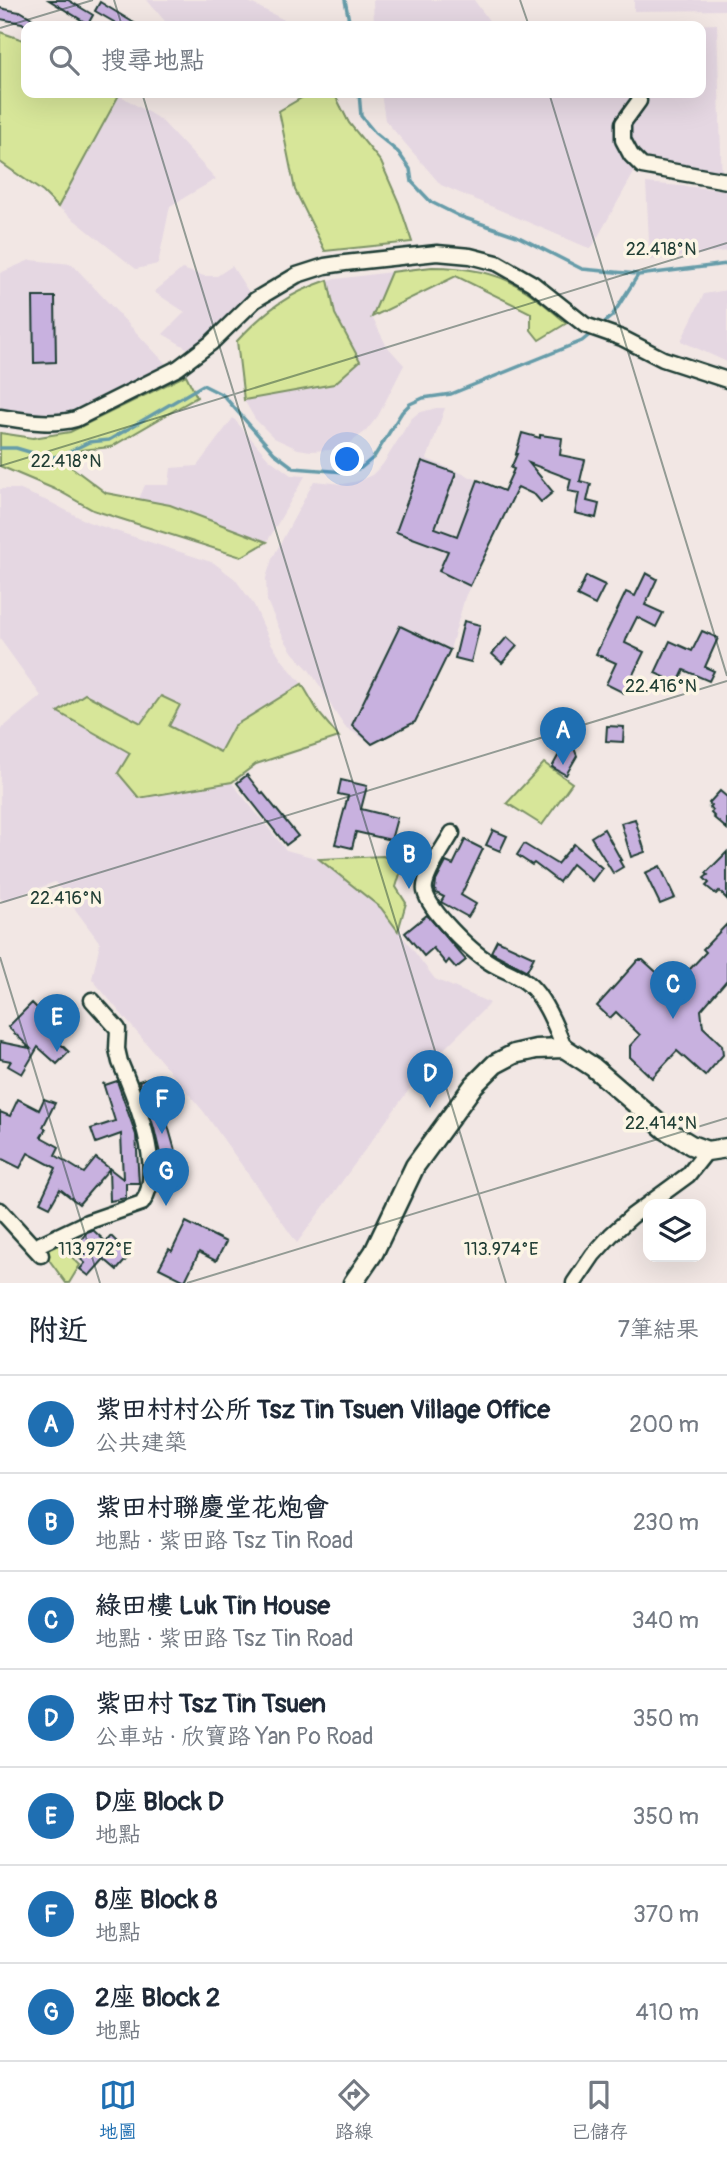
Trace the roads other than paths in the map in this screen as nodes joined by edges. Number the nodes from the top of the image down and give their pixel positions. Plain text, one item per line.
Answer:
1 (639, 101) dead end
2 (727, 181) edge
3 (727, 380) edge
4 (0, 417) edge
5 (452, 833) dead end
6 (92, 1000) dead end
7 (564, 1048) junction
8 (727, 1148) edge
9 (707, 1150) junction
10 (0, 1210) edge
11 (353, 1283) edge
12 (573, 1283) edge

1 - 2 street
3 - 4 street
5 - 7 street
6 - 10 street
7 - 9 street
7 - 11 street
8 - 9 street
9 - 12 street

